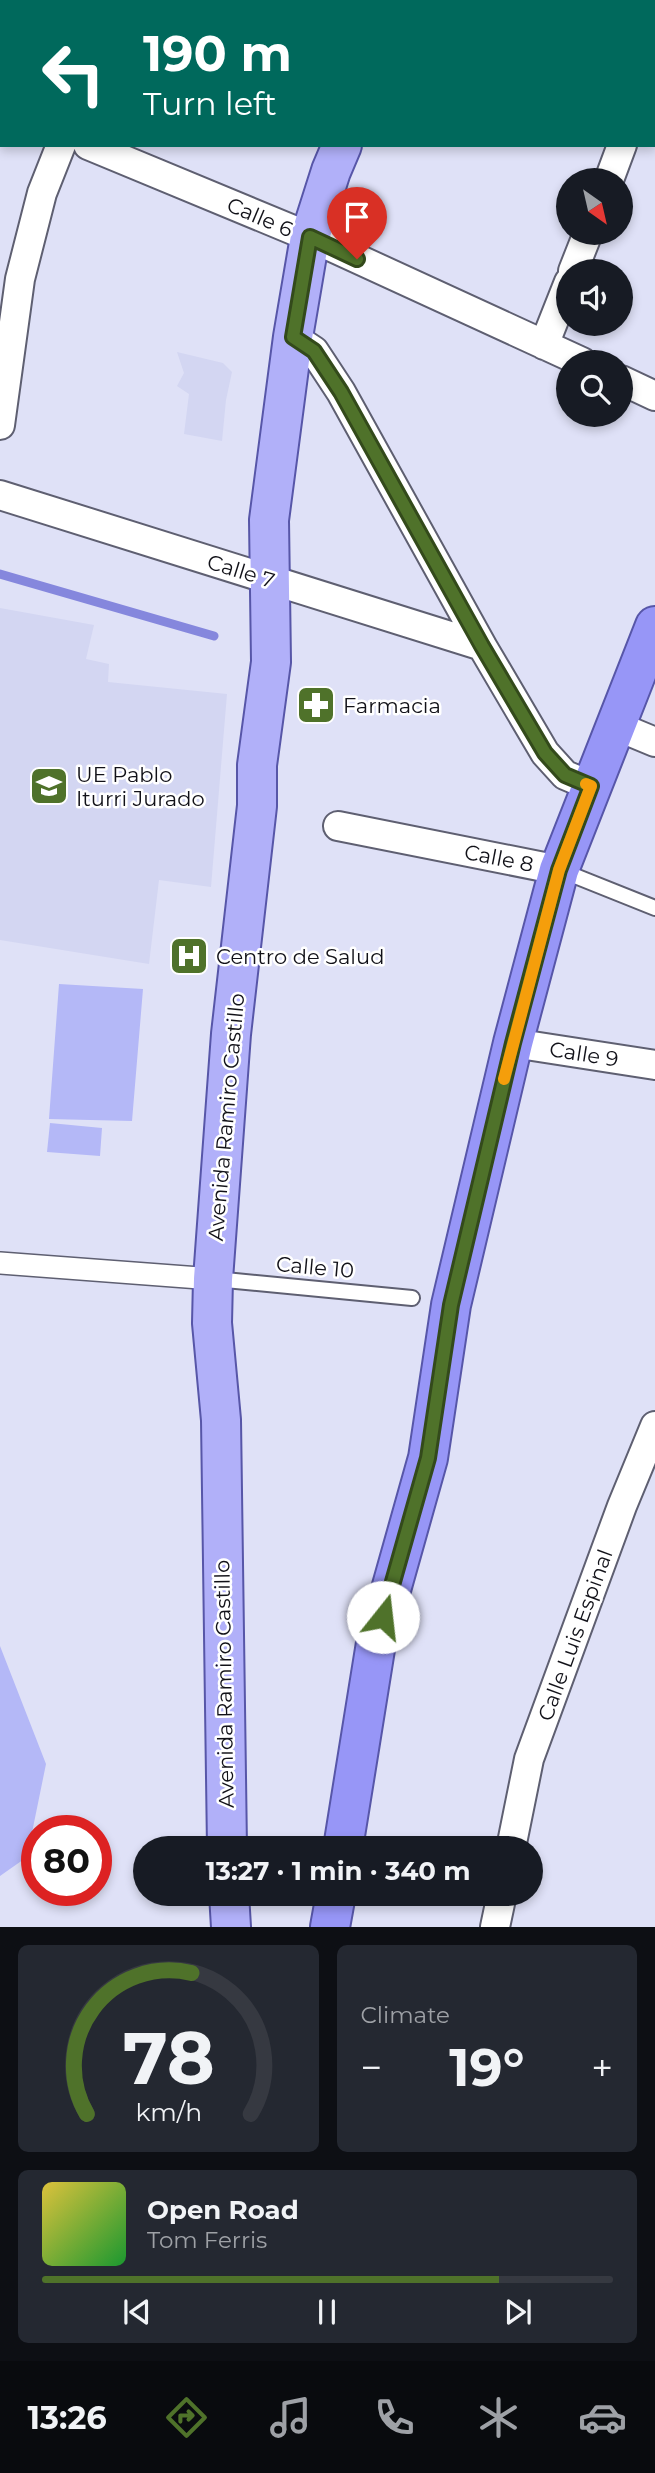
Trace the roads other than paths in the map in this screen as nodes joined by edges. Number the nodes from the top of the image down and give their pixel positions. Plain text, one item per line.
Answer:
1 (60, 147) edge
2 (93, 147) edge
3 (341, 147) edge
4 (621, 147) edge
5 (613, 168) edge
6 (310, 237) junction
7 (556, 315) edge
8 (293, 337) junction
9 (544, 345) junction
10 (556, 350) edge
11 (633, 386) edge
12 (655, 396) edge
13 (0, 425) edge
14 (0, 495) edge
15 (271, 581) junction
16 (655, 626) edge
17 (482, 646) junction
18 (614, 725) junction
19 (655, 742) edge
20 (591, 786) junction
21 (338, 826) dead end
22 (559, 870) junction
23 (655, 908) edge
24 (513, 1043) junction
25 (655, 1065) edge
26 (0, 1263) edge
27 (213, 1279) junction
28 (412, 1297) dead end
29 (655, 1426) edge
30 (227, 1836) edge
31 (345, 1836) edge
32 (513, 1836) edge
33 (230, 1906) edge
34 (334, 1906) edge
35 (499, 1906) edge
36 (231, 1927) edge
37 (330, 1927) edge
38 (495, 1927) edge

1 - 13 street
2 - 6 street, Calle 6
3 - 6 main road, Avenida Ramiro Castillo
4 - 5 street
6 - 8 main road, Avenida Ramiro Castillo
6 - 9 street, Calle 6
7 - 9 street
8 - 15 main road, Avenida Ramiro Castillo
8 - 17 street
9 - 10 street, Calle 6
11 - 12 street
14 - 15 street, Calle 7
15 - 17 street, Calle 7
15 - 27 main road, Avenida Ramiro Castillo
16 - 18 highway
17 - 20 street
18 - 19 street
18 - 20 highway
20 - 22 highway
21 - 22 street, Calle 8
22 - 23 lane, Calle 8
22 - 24 highway
24 - 25 street, Calle 9
24 - 31 highway
26 - 27 street
27 - 28 lane, Calle 10
27 - 30 main road, Avenida Ramiro Castillo
29 - 32 street, Calle Luis Espinal
33 - 36 main road
34 - 37 highway
35 - 38 street

